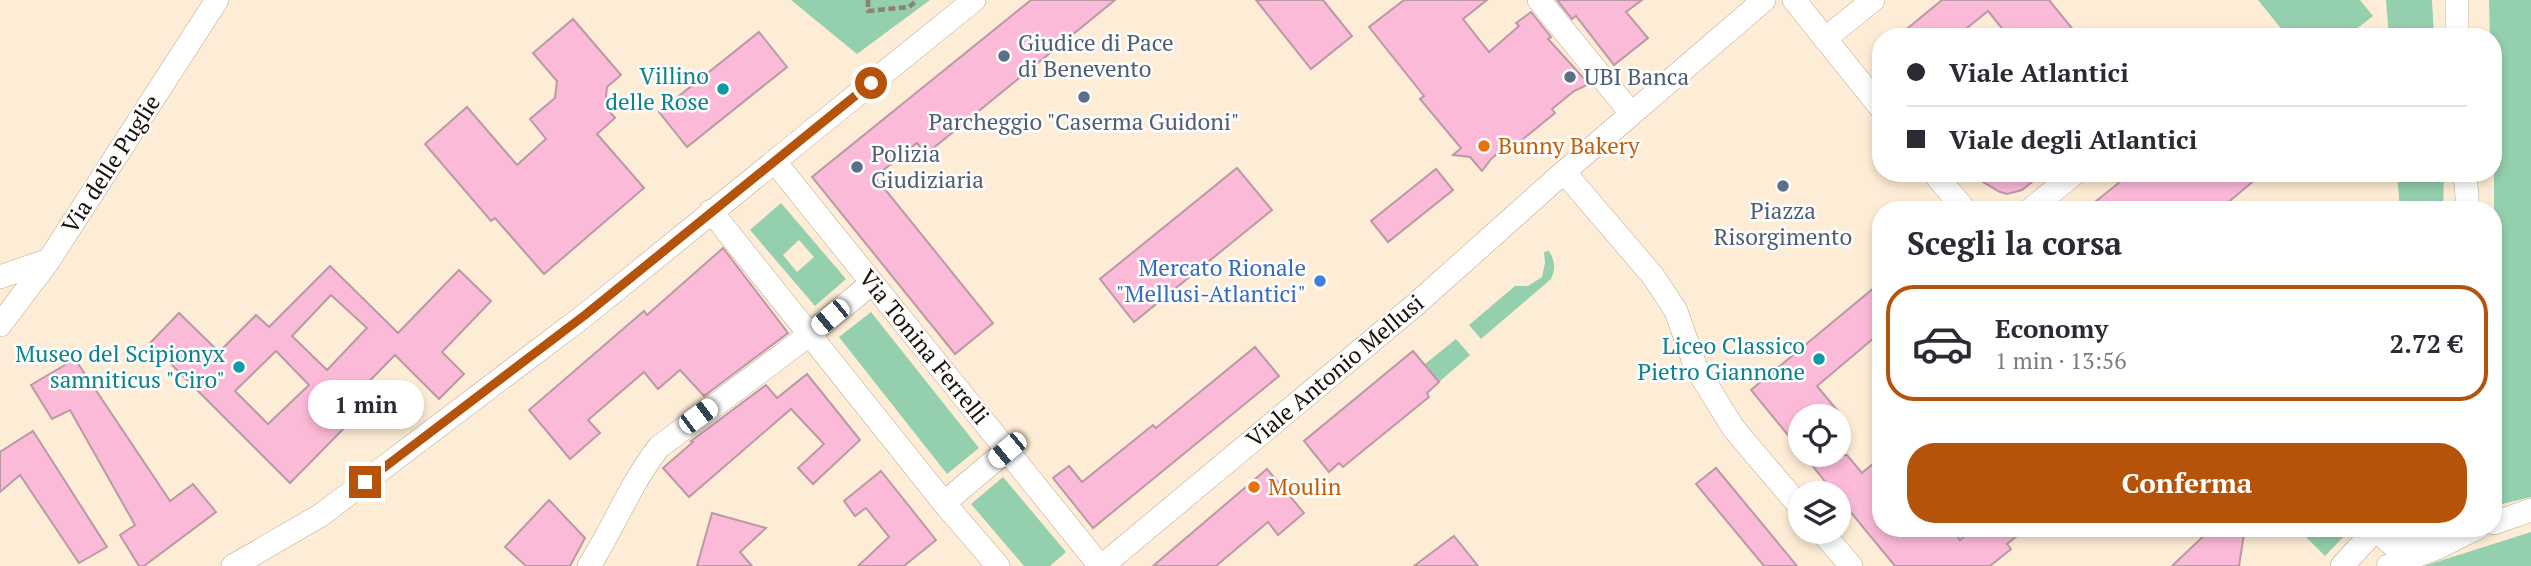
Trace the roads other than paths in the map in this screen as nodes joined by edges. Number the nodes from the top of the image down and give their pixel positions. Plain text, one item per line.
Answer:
1 (217, 0) edge
2 (974, 0) edge
3 (1539, 0) edge
4 (1764, 0) edge
5 (1794, 0) edge
6 (1873, 0) edge
7 (2457, 0) edge
8 (2457, 28) edge
9 (1825, 38) junction
10 (1872, 97) edge
11 (1631, 113) junction
12 (775, 162) junction
13 (1564, 172) junction
14 (1941, 182) edge
15 (2064, 182) edge
16 (2466, 182) edge
17 (1957, 201) edge
18 (2040, 201) edge
19 (2467, 201) edge
20 (711, 211) junction
21 (49, 260) junction
22 (0, 277) edge
23 (872, 283) junction
24 (0, 325) edge
25 (809, 335) junction
26 (1007, 450) junction
27 (1788, 493) edge
28 (944, 503) junction
29 (2531, 510) edge
30 (2502, 520) edge
31 (2369, 537) edge
32 (2384, 537) edge
33 (2459, 537) edge
34 (1832, 544) edge
35 (2423, 553) junction
36 (265, 558) edge
37 (233, 566) edge
38 (589, 566) edge
39 (998, 566) edge
40 (1101, 566) edge
41 (1851, 566) edge
42 (2342, 566) edge
43 (2388, 566) edge

1 - 21 street, Via delle Puglie
2 - 12 street
3 - 11 street
4 - 11 street
5 - 9 street
6 - 9 street
7 - 8 street
9 - 10 street
11 - 13 street
12 - 20 street
12 - 23 street, Via Tonina Ferrelli
13 - 27 street
13 - 40 street, Viale Antonio Mellusi
14 - 17 street
15 - 18 street
16 - 19 street
20 - 25 street
20 - 36 street
21 - 22 street
21 - 24 street, Via delle Puglie
23 - 25 street
23 - 26 street, Via Tonina Ferrelli
25 - 28 street
25 - 38 street
26 - 28 street
26 - 40 street, Via Tonina Ferrelli
28 - 39 street
29 - 30 street
31 - 42 street
32 - 35 street
33 - 35 street
34 - 41 street
35 - 43 street
36 - 37 street

